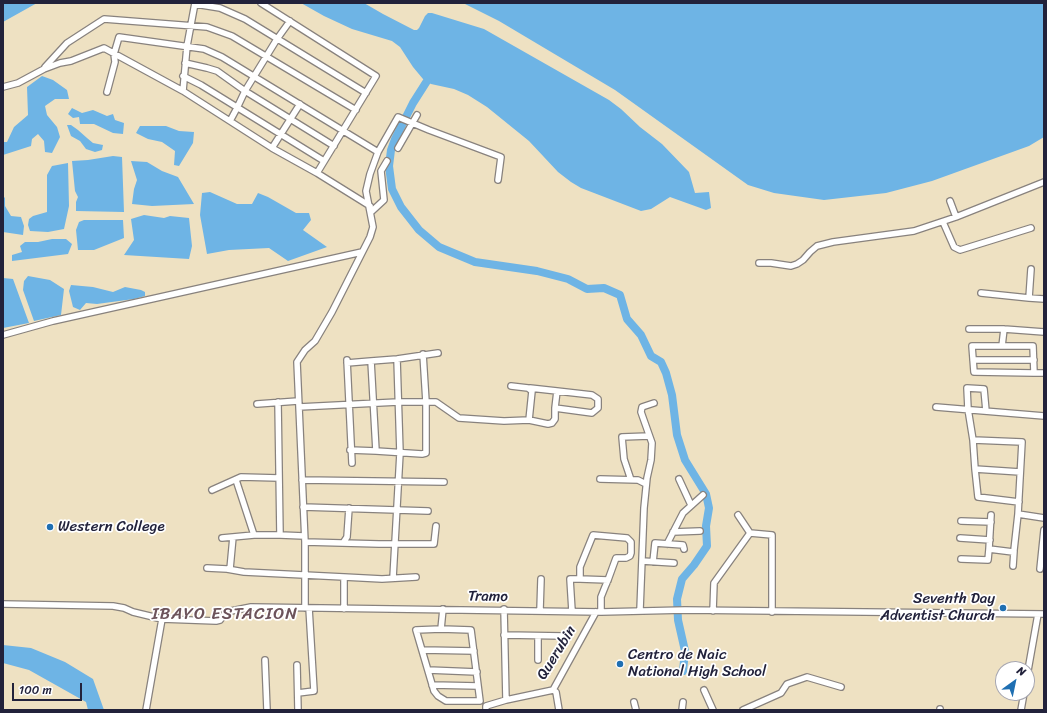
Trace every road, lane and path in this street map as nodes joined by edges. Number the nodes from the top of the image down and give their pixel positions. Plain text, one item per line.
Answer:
1 (195, 3) edge
2 (262, 3) edge
3 (290, 21) junction
4 (191, 24) junction
5 (276, 39) junction
6 (187, 46) junction
7 (114, 54) junction
8 (265, 56) junction
9 (185, 63) junction
10 (44, 69) junction
11 (183, 76) junction
12 (254, 76) junction
13 (3, 87) edge
14 (245, 90) junction
15 (183, 91) junction
16 (107, 92) dead end
17 (366, 93) junction
18 (300, 104) junction
19 (237, 108) junction
20 (356, 110) junction
21 (417, 115) dead end
22 (290, 120) junction
23 (230, 122) junction
24 (411, 123) junction
25 (343, 130) junction
26 (281, 136) junction
27 (334, 146) junction
28 (272, 148) junction
29 (398, 148) dead end
30 (378, 152) junction
31 (324, 161) junction
32 (387, 161) dead end
33 (317, 174) junction
34 (498, 180) dead end
35 (1044, 182) edge
36 (366, 191) junction
37 (354, 197) junction
38 (950, 201) dead end
39 (370, 209) junction
40 (956, 217) junction
41 (944, 222) junction
42 (1031, 228) dead end
43 (362, 252) junction
44 (759, 263) dead end
45 (1031, 269) dead end
46 (981, 293) dead end
47 (1030, 298) junction
48 (1044, 299) edge
49 (969, 329) dead end
50 (1004, 329) junction
51 (1044, 332) edge
52 (3, 335) edge
53 (1002, 346) junction
54 (438, 352) dead end
55 (423, 354) junction
56 (397, 359) junction
57 (973, 360) junction
58 (1034, 360) junction
59 (371, 361) junction
60 (1034, 374) junction
61 (1044, 374) edge
62 (511, 386) dead end
63 (528, 388) junction
64 (557, 391) junction
65 (278, 402) junction
66 (398, 402) junction
67 (426, 402) junction
68 (654, 403) dead end
69 (257, 404) dead end
70 (298, 404) junction
71 (374, 404) junction
72 (349, 405) junction
73 (936, 407) dead end
74 (555, 408) junction
75 (968, 409) junction
76 (986, 411) junction
77 (1044, 416) edge
78 (529, 420) junction
79 (649, 436) junction
80 (973, 440) junction
81 (350, 450) junction
82 (376, 450) junction
83 (400, 453) junction
84 (352, 463) dead end
85 (975, 468) junction
86 (1020, 472) junction
87 (279, 478) junction
88 (600, 479) dead end
89 (680, 479) dead end
90 (236, 480) junction
91 (302, 480) junction
92 (631, 480) junction
93 (398, 482) junction
94 (444, 482) dead end
95 (646, 484) junction
96 (212, 490) dead end
97 (703, 495) dead end
98 (1019, 502) junction
99 (691, 506) junction
100 (303, 507) junction
101 (349, 508) junction
102 (397, 510) junction
103 (428, 511) dead end
104 (1018, 514) junction
105 (738, 515) dead end
106 (991, 515) dead end
107 (1044, 518) edge
108 (961, 521) dead end
109 (991, 522) junction
110 (436, 526) dead end
111 (1044, 530) edge
112 (700, 531) dead end
113 (673, 532) junction
114 (750, 533) junction
115 (254, 535) junction
116 (282, 535) junction
117 (234, 537) junction
118 (222, 538) dead end
119 (960, 538) dead end
120 (305, 539) junction
121 (990, 540) junction
122 (343, 543) junction
123 (395, 544) junction
124 (667, 544) junction
125 (989, 548) junction
126 (684, 549) dead end
127 (1014, 551) junction
128 (961, 559) dead end
129 (642, 561) junction
130 (653, 562) junction
131 (674, 563) dead end
132 (1013, 566) dead end
133 (208, 568) dead end
134 (230, 569) junction
135 (1040, 569) dead end
136 (305, 575) junction
137 (416, 577) dead end
138 (344, 578) junction
139 (393, 578) junction
140 (541, 579) dead end
141 (580, 579) junction
142 (608, 580) junction
143 (3, 604) edge
144 (307, 608) junction
145 (443, 608) junction
146 (344, 609) junction
147 (504, 609) junction
148 (540, 610) junction
149 (640, 610) junction
150 (572, 611) junction
151 (713, 611) junction
152 (598, 612) junction
153 (772, 612) junction
154 (1041, 614) edge
155 (162, 619) junction
156 (441, 629) junction
157 (504, 635) junction
158 (538, 636) junction
159 (564, 636) dead end
160 (422, 650) junction
161 (474, 651) junction
162 (265, 660) dead end
163 (538, 660) dead end
164 (1030, 661) edge
165 (297, 665) dead end
166 (428, 670) junction
167 (477, 672) junction
168 (432, 685) junction
169 (478, 686) junction
170 (840, 687) dead end
171 (552, 690) junction
172 (704, 690) dead end
173 (298, 693) junction
174 (480, 700) junction
175 (506, 700) junction
176 (634, 702) dead end
177 (683, 702) dead end
178 (486, 708) edge
179 (146, 710) edge
180 (267, 710) edge
181 (298, 710) edge
182 (559, 710) edge
183 (636, 710) edge
184 (682, 710) edge
185 (713, 710) edge
186 (744, 710) edge

1 - 4 street
1 - 5 street
2 - 3 street
3 - 5 street
3 - 17 street
4 - 6 street
4 - 8 street
4 - 10 street
5 - 8 street
5 - 17 street
6 - 7 street
6 - 9 street
6 - 12 street
7 - 10 street
7 - 15 street
7 - 16 street
8 - 12 street
8 - 20 street
9 - 11 street
9 - 14 street
10 - 13 street
11 - 15 street
11 - 19 street
12 - 14 street
12 - 18 street
14 - 19 street
14 - 22 street
15 - 23 street
17 - 20 street
18 - 22 street
18 - 25 street
19 - 23 street
19 - 26 street
20 - 25 street
21 - 24 street
22 - 26 street
22 - 27 street
23 - 28 street
24 - 29 street
24 - 30 street
24 - 34 street
25 - 27 street
25 - 30 street
26 - 28 street
26 - 31 street
27 - 31 street
28 - 33 street
30 - 36 street
31 - 33 street
32 - 39 street
33 - 37 street
35 - 40 street
36 - 37 street
36 - 39 street
37 - 39 street
38 - 40 street
39 - 43 street
40 - 41 street
41 - 42 street
41 - 44 street
43 - 52 street
43 - 70 street
45 - 47 street
46 - 47 street
47 - 48 street
49 - 50 street
50 - 51 street
50 - 53 street
53 - 57 street
53 - 58 street
54 - 55 street
55 - 56 street
55 - 67 street
56 - 59 street
56 - 66 street
57 - 58 street
57 - 60 street
58 - 60 street
59 - 71 street
59 - 72 street
60 - 61 street
62 - 63 street
63 - 64 street
63 - 78 street
64 - 74 street
64 - 74 street
65 - 69 street
65 - 70 street
65 - 87 street
66 - 67 street
66 - 71 street
66 - 83 street
67 - 78 street
67 - 83 street
68 - 79 street
70 - 72 street
70 - 91 street
71 - 72 street
71 - 82 street
72 - 81 street
73 - 75 street
74 - 78 street
75 - 76 street
75 - 76 street
75 - 80 street
76 - 77 street
79 - 92 street
79 - 95 street
80 - 85 street
80 - 86 street
81 - 82 street
81 - 84 street
82 - 83 street
83 - 93 street
85 - 86 street
85 - 98 street
86 - 98 street
87 - 90 street
87 - 116 street
88 - 92 street
89 - 99 street
90 - 96 street
90 - 115 street
91 - 93 street
91 - 100 street
92 - 95 street
93 - 94 street
93 - 102 street
95 - 129 street
97 - 99 street
98 - 104 street
99 - 113 street
100 - 101 street
100 - 120 street
101 - 102 street
101 - 122 street
102 - 103 street
102 - 123 street
104 - 107 street
104 - 127 street
105 - 114 street
106 - 109 street
108 - 109 street
109 - 121 street
110 - 123 street
111 - 135 street
112 - 113 street
113 - 124 street
114 - 151 street
114 - 153 street
115 - 116 street
115 - 117 street
116 - 120 street
117 - 118 street
117 - 134 street
119 - 121 street
120 - 122 street
120 - 136 street
121 - 125 street
122 - 123 street
123 - 139 street
124 - 126 street
124 - 130 street
125 - 127 street
125 - 128 street
127 - 132 street
129 - 130 street
129 - 149 street
130 - 131 street
133 - 134 street
134 - 136 street
136 - 138 street
136 - 144 street
137 - 139 street
138 - 139 street
138 - 146 street
140 - 148 street
141 - 142 street
141 - 142 street
141 - 150 street
142 - 152 street
143 - 155 street, Tramo
144 - 146 street, Tramo
144 - 155 street, Tramo
144 - 173 street
145 - 146 street, Tramo
145 - 147 street, Tramo
145 - 156 street
147 - 148 street, Tramo
147 - 157 street
148 - 150 street, Tramo
149 - 151 street, Tramo
149 - 152 street, Tramo
150 - 152 street, Tramo
151 - 153 street, Tramo
152 - 171 street, Querubin
153 - 154 street, Tramo
154 - 164 street
155 - 179 street
156 - 160 street
156 - 161 street
157 - 158 street
157 - 175 street
158 - 159 street
158 - 163 street
160 - 161 street
160 - 166 street
161 - 167 street
162 - 180 street
165 - 173 street
166 - 167 street
166 - 168 street
167 - 169 street
168 - 169 street
168 - 174 street
169 - 174 street
170 - 186 street
171 - 175 street, Querubin
171 - 182 street
172 - 185 street
173 - 181 street
174 - 178 street
175 - 178 street, Querubin
176 - 183 street
177 - 184 street

